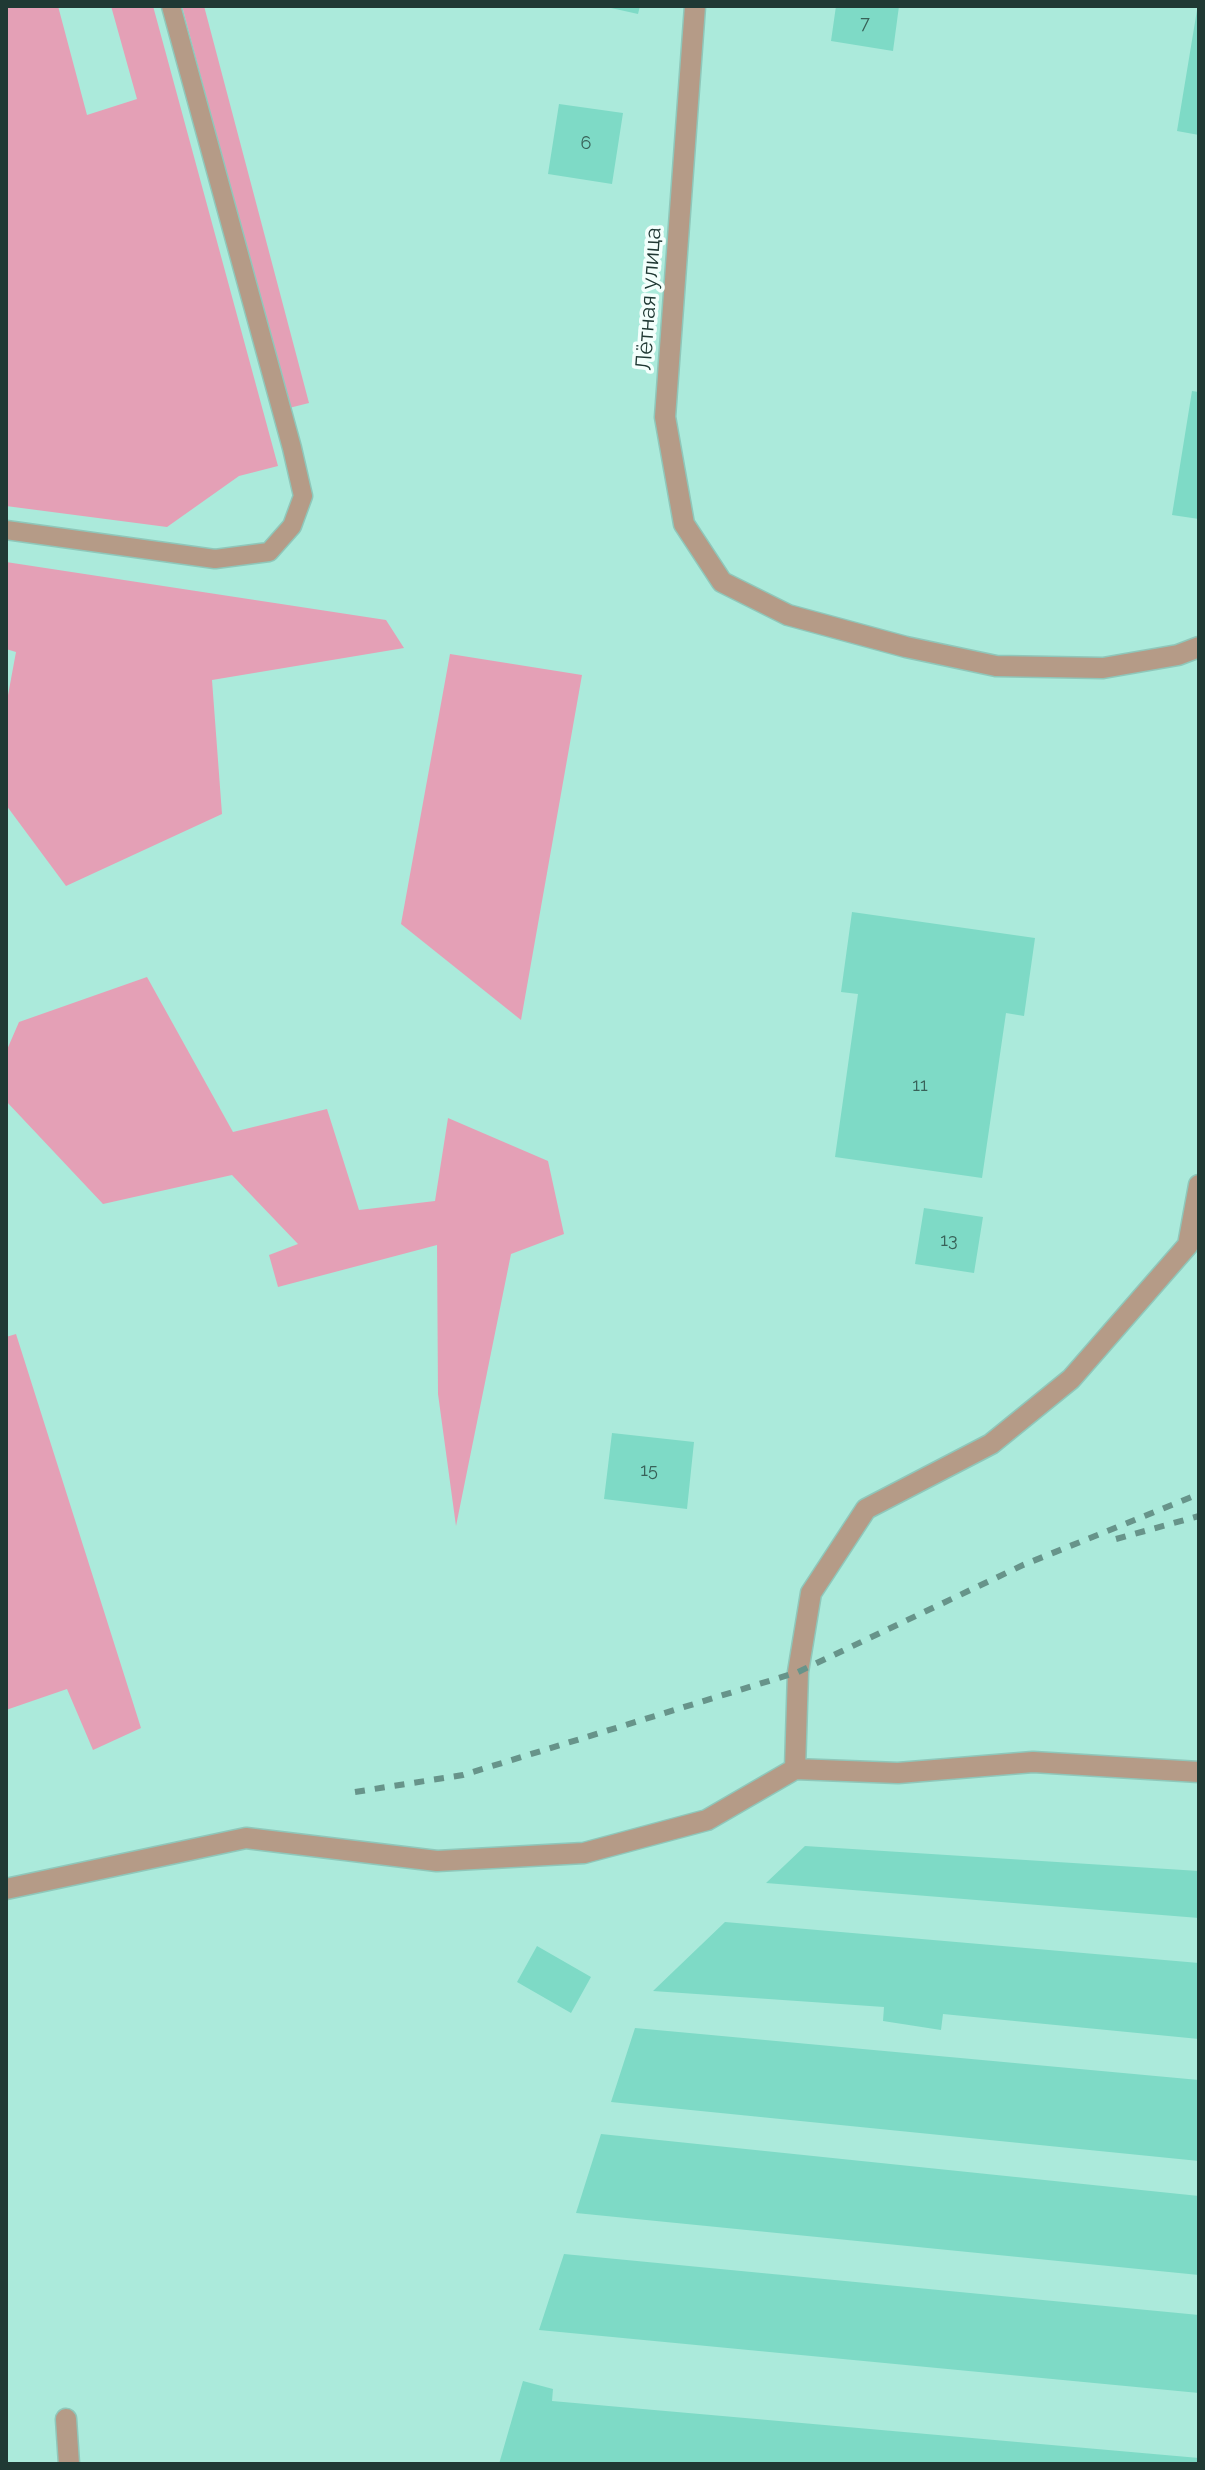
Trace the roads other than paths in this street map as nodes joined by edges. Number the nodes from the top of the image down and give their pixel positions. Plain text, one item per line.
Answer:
1 (171, 6) edge
2 (695, 6) edge
3 (6, 530) edge
4 (1199, 647) edge
5 (1199, 1185) edge
6 (795, 1769) junction
7 (1199, 1772) edge
8 (6, 1889) edge
9 (66, 2419) dead end
10 (69, 2464) edge

1 - 3 lane
2 - 4 street, Лётная улица
5 - 6 street
6 - 7 street
6 - 8 street
9 - 10 street

